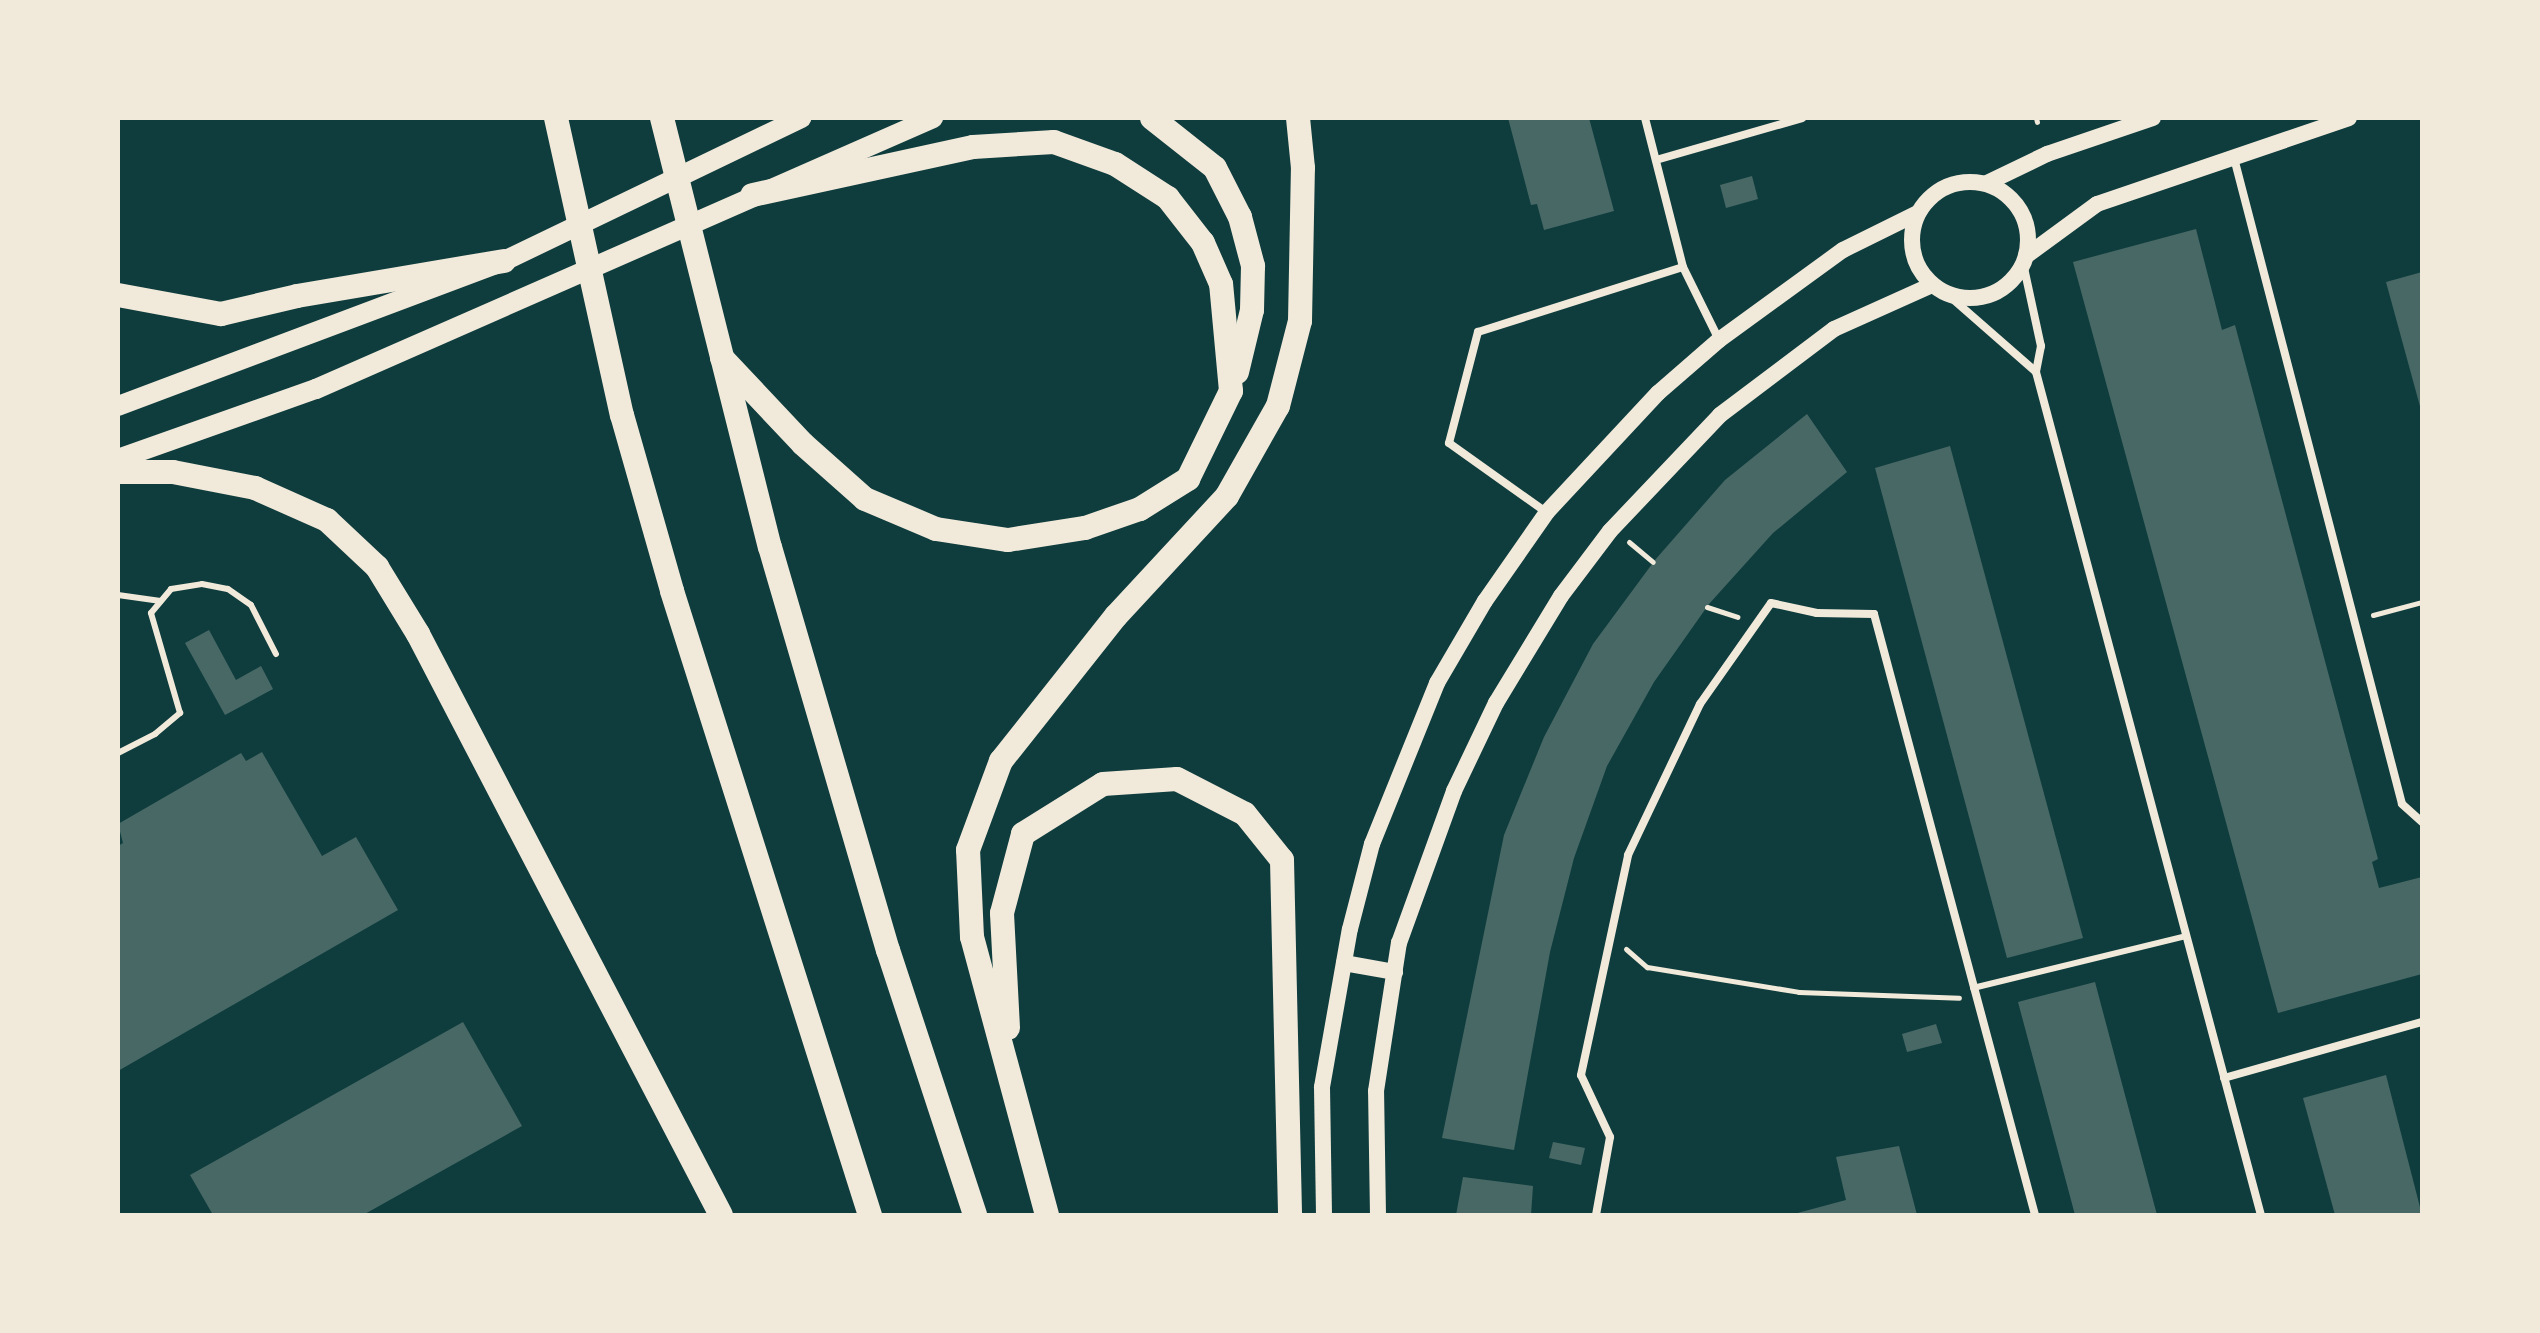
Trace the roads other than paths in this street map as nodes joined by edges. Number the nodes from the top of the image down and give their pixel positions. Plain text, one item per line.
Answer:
1 (556, 118) edge
2 (662, 118) edge
3 (801, 118) edge
4 (933, 118) edge
5 (1152, 118) edge
6 (1298, 118) edge
7 (1645, 118) edge
8 (1802, 118) edge
9 (2153, 118) edge
10 (2349, 118) edge
11 (2132, 121) edge
12 (2234, 157) junction
13 (1656, 160) junction
14 (1987, 183) junction
15 (752, 195) junction
16 (1918, 213) junction
17 (2025, 259) junction
18 (504, 261) junction
19 (1683, 267) junction
20 (1940, 290) junction
21 (118, 295) edge
22 (1719, 340) junction
23 (722, 358) junction
24 (2036, 372) junction
25 (1231, 391) junction
26 (118, 406) edge
27 (118, 459) edge
28 (118, 472) edge
29 (1547, 512) junction
30 (118, 595) edge
31 (161, 601) junction
32 (276, 654) dead end
33 (118, 753) edge
34 (2422, 822) edge
35 (2187, 936) junction
36 (1344, 963) junction
37 (1395, 972) junction
38 (1973, 988) junction
39 (2422, 1022) edge
40 (1011, 1070) junction
41 (2224, 1078) junction
42 (721, 1215) edge
43 (870, 1215) edge
44 (975, 1215) edge
45 (1047, 1215) edge
46 (1290, 1215) edge
47 (1324, 1215) edge
48 (1378, 1215) edge
49 (1596, 1215) edge
50 (2035, 1215) edge
51 (2261, 1215) edge

1 - 43 highway
2 - 23 highway
3 - 18 main road
4 - 15 main road
5 - 25 highway
6 - 40 highway
7 - 13 street
8 - 13 street
9 - 11 main road
10 - 12 main road
11 - 14 main road
12 - 17 main road
12 - 34 street
13 - 19 street
14 - 16 main road
14 - 17 main road
15 - 25 highway
15 - 27 main road
16 - 20 main road
16 - 22 main road
17 - 20 main road
17 - 24 street
18 - 21 highway
18 - 26 main road
19 - 22 street
19 - 29 street
20 - 24 street
20 - 37 main road
22 - 29 main road
23 - 25 highway
23 - 44 highway
24 - 35 street
28 - 42 highway
29 - 36 main road
30 - 31 lane
31 - 32 lane
31 - 33 lane
35 - 38 lane
35 - 41 street
36 - 37 main road
36 - 47 main road
37 - 48 main road
38 - 49 street
38 - 50 street
39 - 41 street
40 - 45 highway
40 - 46 highway
41 - 51 street

